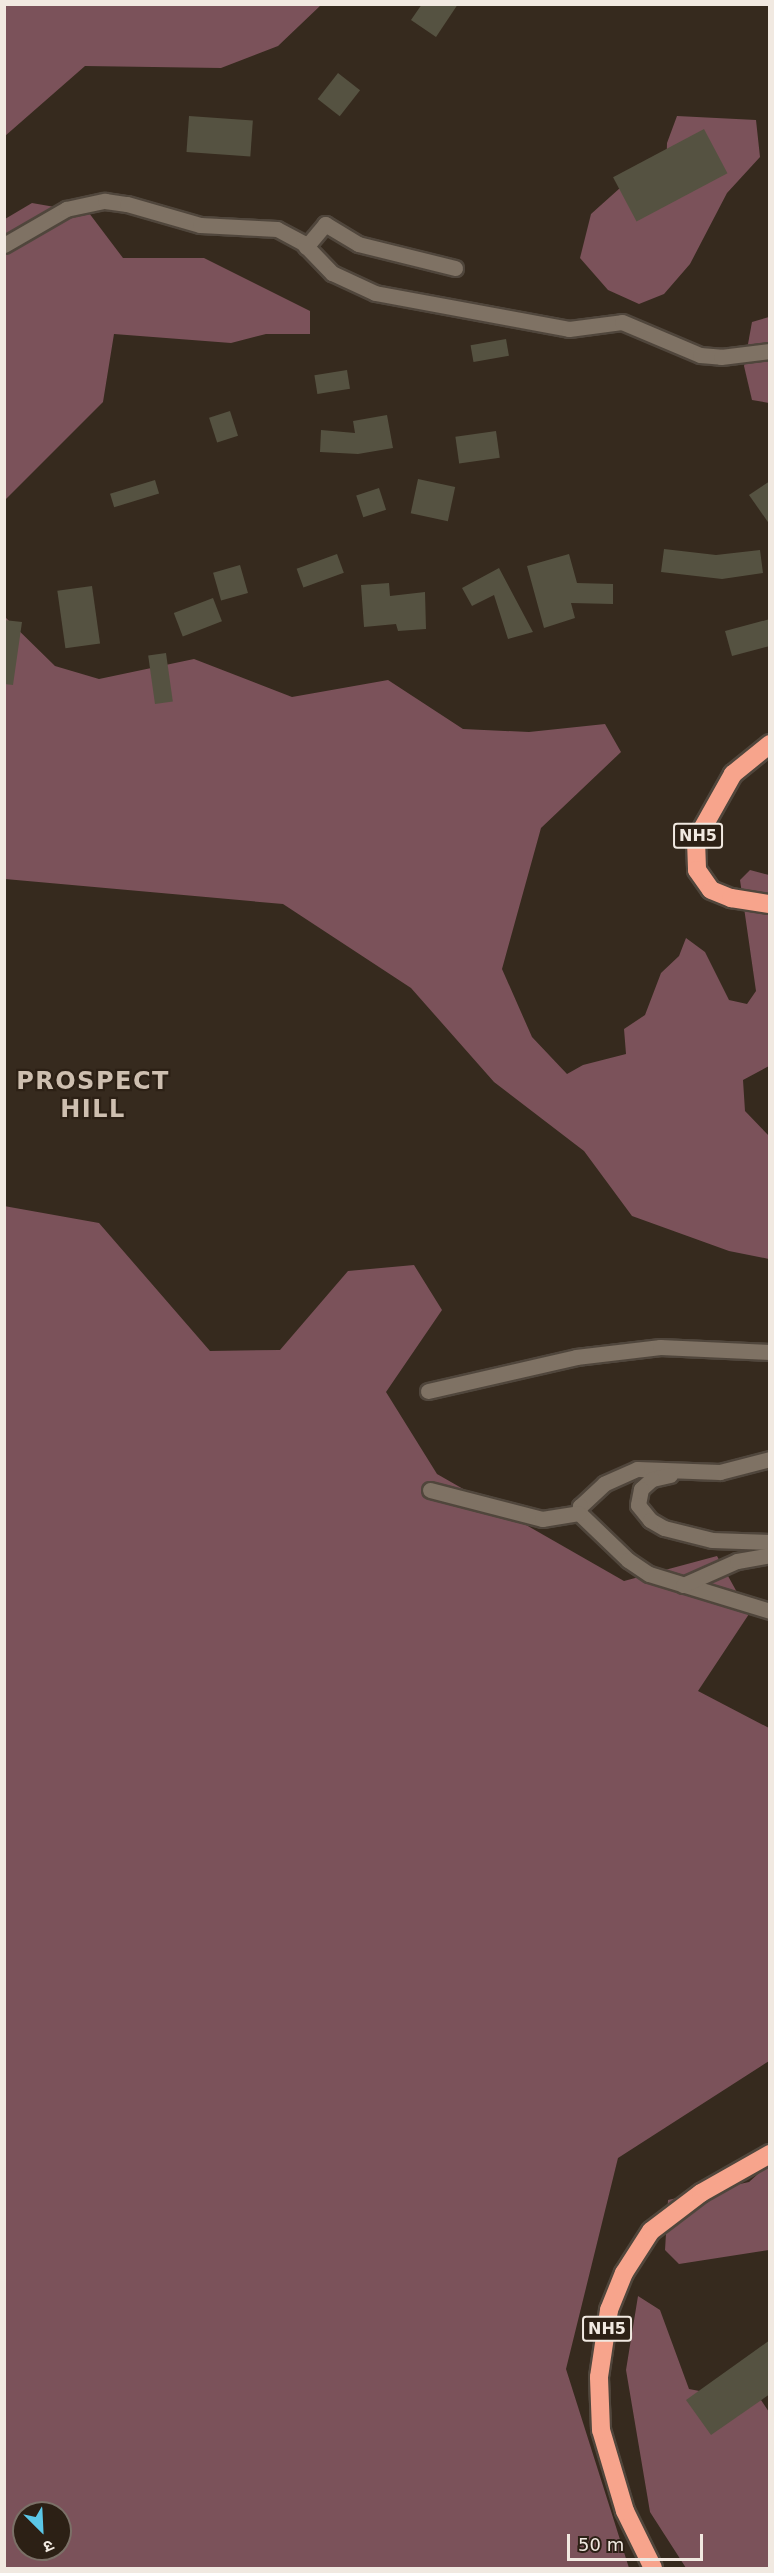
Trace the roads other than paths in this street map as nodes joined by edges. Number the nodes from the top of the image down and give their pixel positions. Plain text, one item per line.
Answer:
1 (4, 245) edge
2 (306, 247) junction
3 (455, 268) dead end
4 (770, 351) edge
5 (770, 744) edge
6 (770, 904) edge
7 (770, 1352) edge
8 (428, 1391) dead end
9 (770, 1459) edge
10 (692, 1471) junction
11 (430, 1490) dead end
12 (579, 1513) junction
13 (770, 1542) edge
14 (770, 1555) edge
15 (683, 1585) junction
16 (770, 1611) edge
17 (770, 2154) edge
18 (653, 2568) edge

1 - 2 street
2 - 3 street
2 - 4 street
5 - 6 highway, NH5
7 - 8 street
9 - 10 street
10 - 12 street
10 - 13 street
11 - 12 street
12 - 15 street
14 - 15 street
15 - 16 street
17 - 18 highway, NH5

